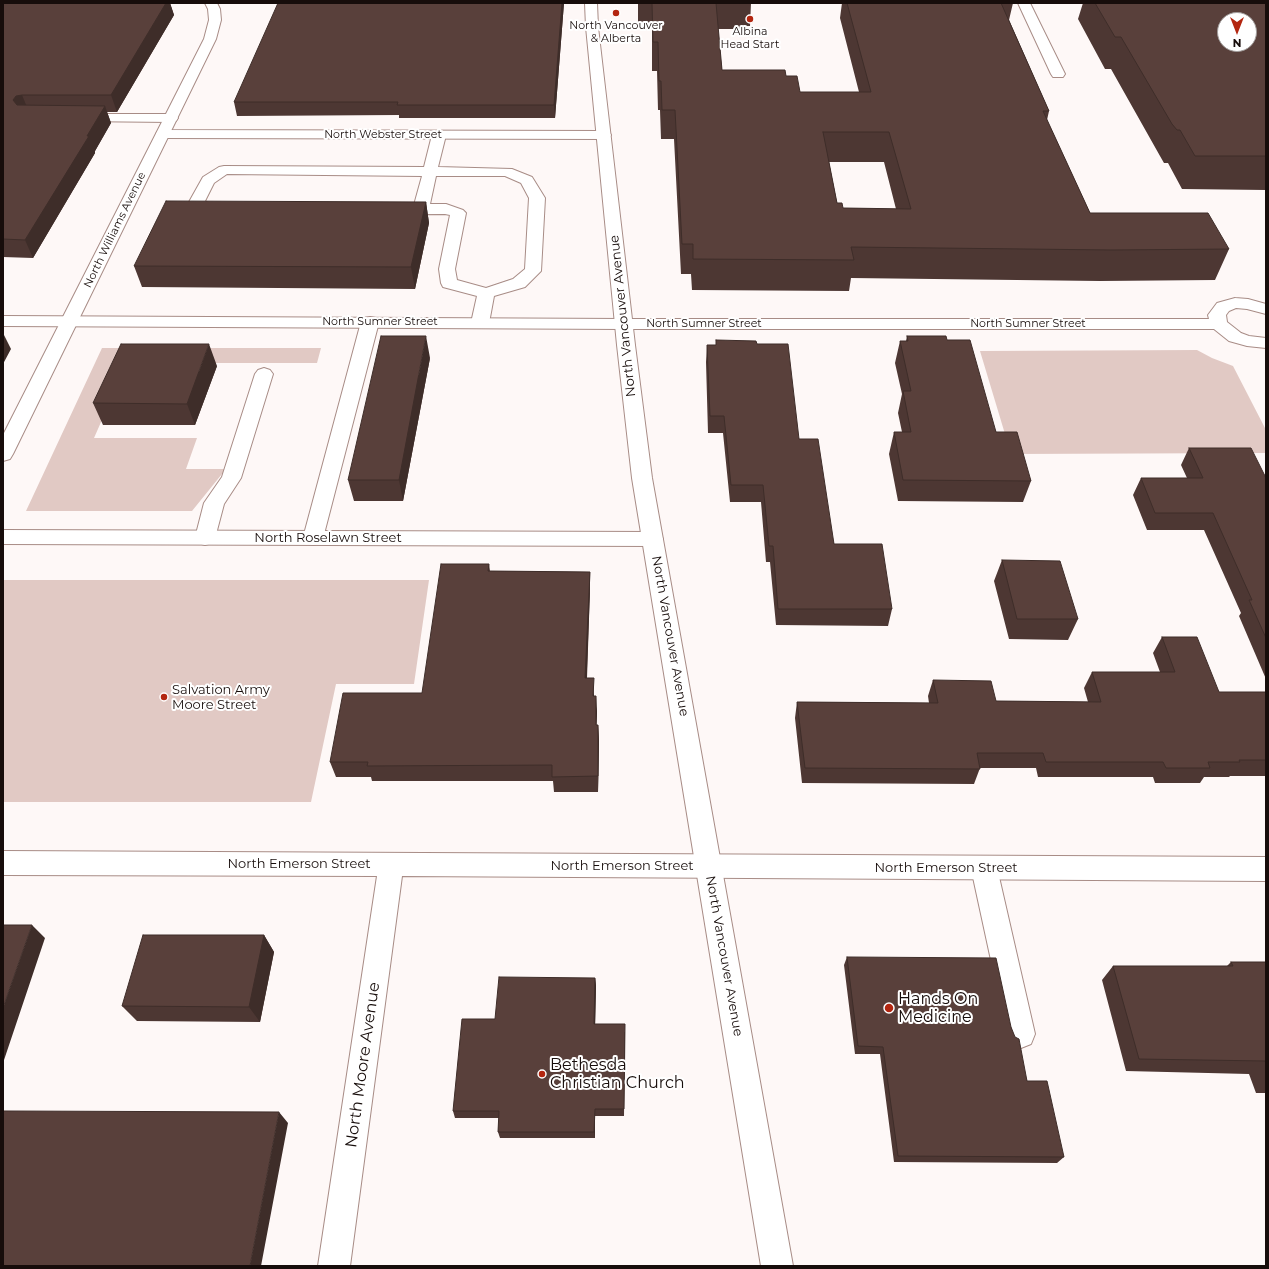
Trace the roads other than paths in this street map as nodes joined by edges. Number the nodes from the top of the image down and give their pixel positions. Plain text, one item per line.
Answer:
1 (211, 3) edge
2 (591, 3) edge
3 (1024, 3) edge
4 (1058, 74) dead end
5 (68, 118) edge
6 (171, 118) junction
7 (163, 134) junction
8 (439, 135) junction
9 (604, 135) junction
10 (430, 171) junction
11 (421, 208) junction
12 (486, 292) junction
13 (1266, 309) edge
14 (3, 321) edge
15 (70, 321) junction
16 (370, 322) junction
17 (480, 323) junction
18 (624, 324) junction
19 (1219, 324) junction
20 (1265, 345) edge
21 (264, 374) dead end
22 (3, 454) edge
23 (3, 537) edge
24 (205, 538) junction
25 (313, 538) junction
26 (653, 539) junction
27 (3, 863) edge
28 (391, 865) junction
29 (708, 867) junction
30 (984, 868) junction
31 (1266, 869) edge
32 (1021, 1034) dead end
33 (334, 1266) edge
34 (777, 1266) edge

1 - 6 street, North Williams Avenue
2 - 9 street, North Vancouver Avenue
3 - 4 street
5 - 6 street
6 - 7 street, North Williams Avenue
7 - 8 street, North Webster Street
7 - 15 street, North Williams Avenue
8 - 9 street, North Webster Street
8 - 10 street
9 - 18 street, North Vancouver Avenue
10 - 11 street
10 - 11 street
10 - 12 street
11 - 12 street
12 - 17 street
13 - 19 street
14 - 15 street, North Sumner Street
15 - 16 street, North Sumner Street
15 - 22 street, North Williams Avenue
16 - 17 street, North Sumner Street
16 - 25 street
17 - 18 street, North Sumner Street
18 - 19 street, North Sumner Street
18 - 26 street, North Vancouver Avenue
19 - 20 street
21 - 24 street
23 - 24 street, North Roselawn Street
24 - 25 street, North Roselawn Street
25 - 26 street, North Roselawn Street
26 - 29 street, North Vancouver Avenue
27 - 28 street, North Emerson Street
28 - 29 street, North Emerson Street
28 - 33 street, North Moore Avenue
29 - 30 street, North Emerson Street
29 - 34 street, North Vancouver Avenue
30 - 31 street, North Emerson Street
30 - 32 street

